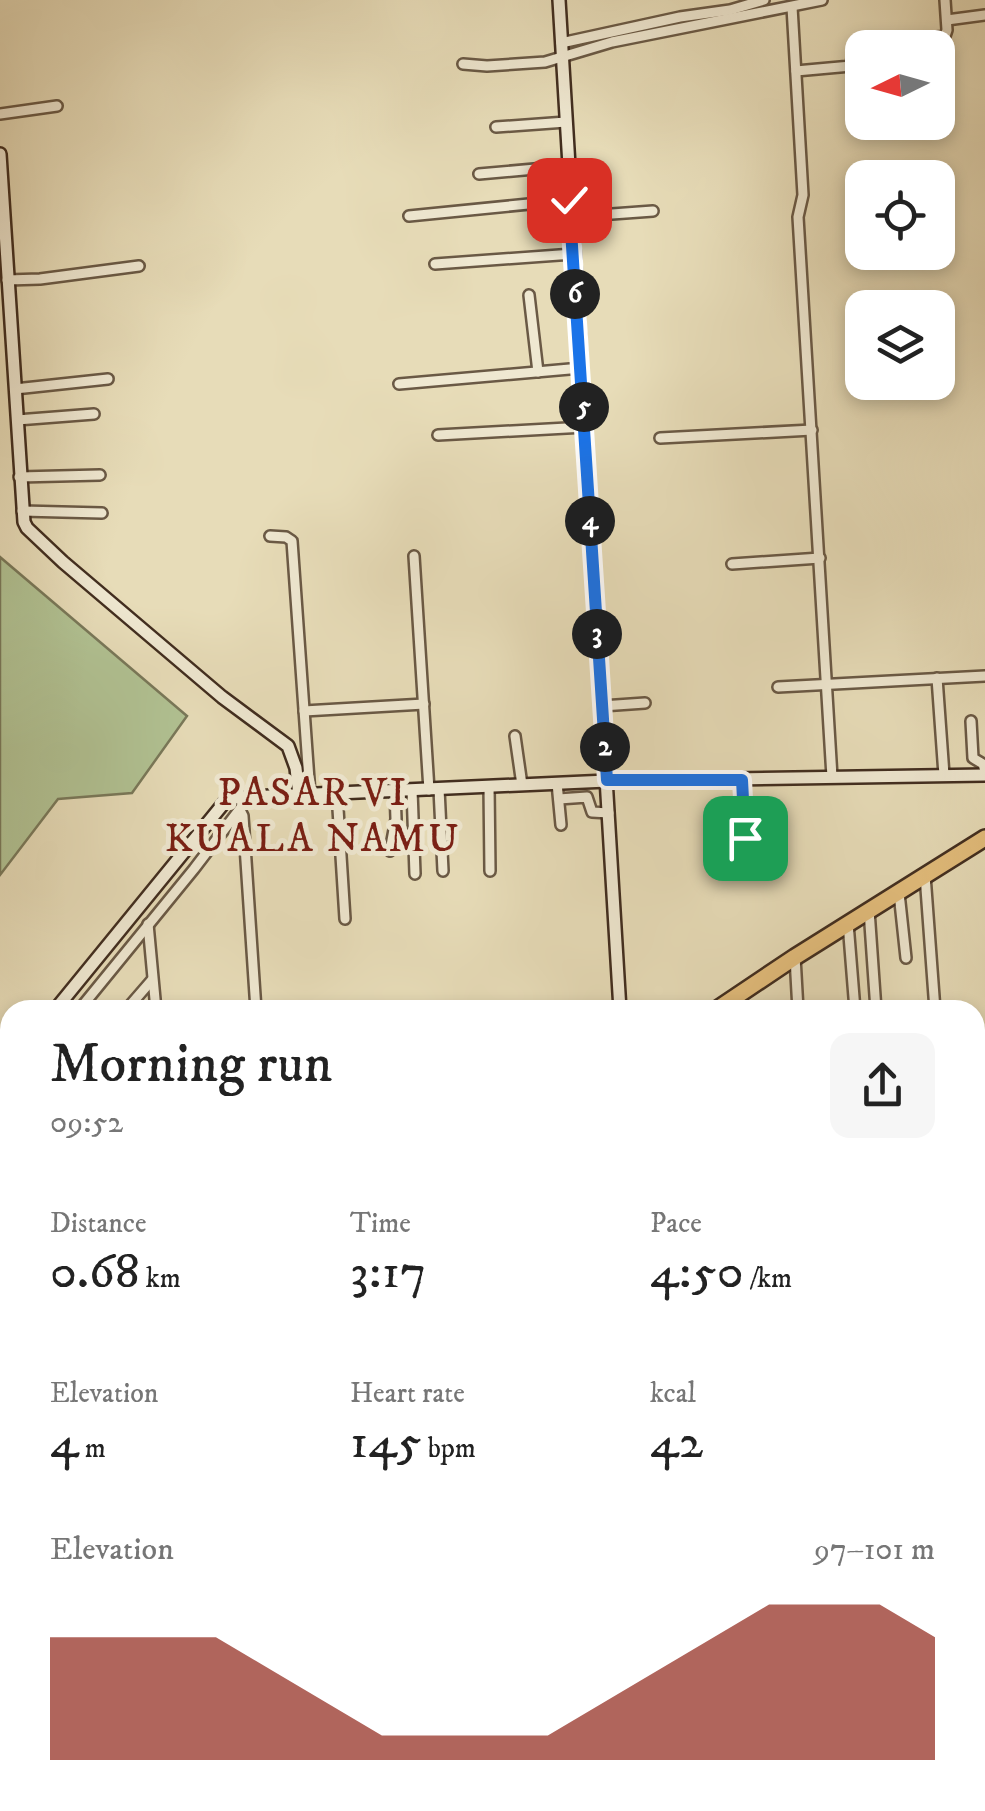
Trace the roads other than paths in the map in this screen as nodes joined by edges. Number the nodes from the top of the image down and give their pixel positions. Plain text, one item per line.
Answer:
1 (559, 0) edge
2 (764, 0) edge
3 (822, 0) edge
4 (945, 0) edge
5 (777, 5) edge
6 (792, 7) junction
7 (985, 15) edge
8 (946, 20) junction
9 (561, 44) junction
10 (562, 59) junction
11 (462, 64) dead end
12 (796, 70) junction
13 (57, 106) dead end
14 (0, 114) edge
15 (566, 122) junction
16 (496, 126) dead end
17 (0, 154) edge
18 (568, 166) junction
19 (479, 174) dead end
20 (569, 200) junction
21 (653, 211) dead end
22 (408, 216) dead end
23 (570, 217) junction
24 (3, 244) edge
25 (573, 254) junction
26 (434, 264) dead end
27 (138, 266) dead end
28 (8, 280) junction
29 (529, 295) dead end
30 (6, 343) edge
31 (580, 368) junction
32 (538, 372) junction
33 (108, 379) dead end
34 (399, 384) dead end
35 (15, 389) junction
36 (94, 414) dead end
37 (16, 420) junction
38 (585, 427) junction
39 (812, 430) junction
40 (438, 435) dead end
41 (660, 438) dead end
42 (100, 475) dead end
43 (20, 477) junction
44 (22, 510) junction
45 (102, 513) dead end
46 (270, 536) dead end
47 (414, 556) dead end
48 (820, 558) junction
49 (732, 564) dead end
50 (985, 676) edge
51 (937, 678) junction
52 (827, 683) junction
53 (778, 687) dead end
54 (645, 703) dead end
55 (424, 704) junction
56 (602, 706) junction
57 (304, 711) junction
58 (971, 721) dead end
59 (515, 736) dead end
60 (302, 768) junction
61 (985, 773) edge
62 (944, 775) junction
63 (832, 777) junction
64 (607, 780) junction
65 (742, 780) junction
66 (575, 782) junction
67 (557, 783) junction
68 (522, 785) junction
69 (490, 786) junction
70 (434, 789) junction
71 (412, 790) junction
72 (395, 791) junction
73 (337, 793) junction
74 (305, 794) junction
75 (249, 797) junction
76 (559, 798) junction
77 (576, 798) junction
78 (240, 810) junction
79 (609, 813) junction
80 (561, 825) dead end
81 (745, 838) dead end
82 (985, 838) edge
83 (390, 851) dead end
84 (442, 871) dead end
85 (490, 871) dead end
86 (415, 874) dead end
87 (926, 875) junction
88 (899, 893) junction
89 (869, 910) junction
90 (344, 919) dead end
91 (848, 923) junction
92 (148, 924) junction
93 (795, 957) junction
94 (906, 958) dead end
95 (152, 980) junction
96 (63, 1000) edge
97 (88, 1000) edge
98 (135, 1000) edge
99 (155, 1000) edge
100 (255, 1000) edge
101 (619, 1000) edge
102 (731, 1000) edge
103 (797, 1000) edge
104 (854, 1000) edge
105 (875, 1000) edge
106 (934, 1000) edge

1 - 9 street
2 - 9 street
3 - 6 street
4 - 8 street
5 - 6 street
5 - 10 street
6 - 12 street
7 - 8 street
8 - 12 street
9 - 10 street
10 - 11 street
10 - 15 street
12 - 39 street
13 - 14 street
15 - 16 street
15 - 18 street
17 - 24 street
18 - 19 street
18 - 20 street
20 - 22 street
20 - 23 street
21 - 23 street
23 - 25 street
24 - 28 street
25 - 26 street
25 - 31 street
27 - 28 street
28 - 30 street
29 - 32 street
30 - 35 street
31 - 32 street
31 - 38 street
32 - 34 street
33 - 35 street
35 - 37 street
36 - 37 street
37 - 43 street
38 - 40 street
38 - 56 street
39 - 41 street
39 - 48 street
42 - 43 street
43 - 44 street
44 - 45 street
44 - 60 street
46 - 57 street
47 - 55 street
48 - 49 street
48 - 52 street
50 - 51 street
51 - 52 street
51 - 62 street
52 - 53 street
52 - 63 street
54 - 56 street
55 - 57 street
55 - 70 street
56 - 64 street
57 - 60 street
58 - 61 street
59 - 68 street
60 - 74 street
61 - 62 street
62 - 63 street
63 - 65 street
64 - 65 street
64 - 66 street
64 - 79 street
65 - 81 street
66 - 67 street
66 - 77 street
67 - 68 street
67 - 76 street
68 - 69 street
69 - 70 street
69 - 85 street
70 - 71 street
70 - 84 street
71 - 72 street
71 - 86 street
72 - 73 street
72 - 83 street
73 - 74 street
73 - 90 street
74 - 75 street
75 - 78 street
75 - 96 street
76 - 77 street
76 - 80 street
77 - 79 street
78 - 92 street
78 - 100 street
79 - 101 street
82 - 87 highway
87 - 88 highway
87 - 106 street
88 - 89 highway
88 - 94 street
89 - 91 highway
89 - 105 street
91 - 93 highway
91 - 104 street
92 - 95 street
92 - 97 street
93 - 102 highway
93 - 103 street
95 - 98 street
95 - 99 street

